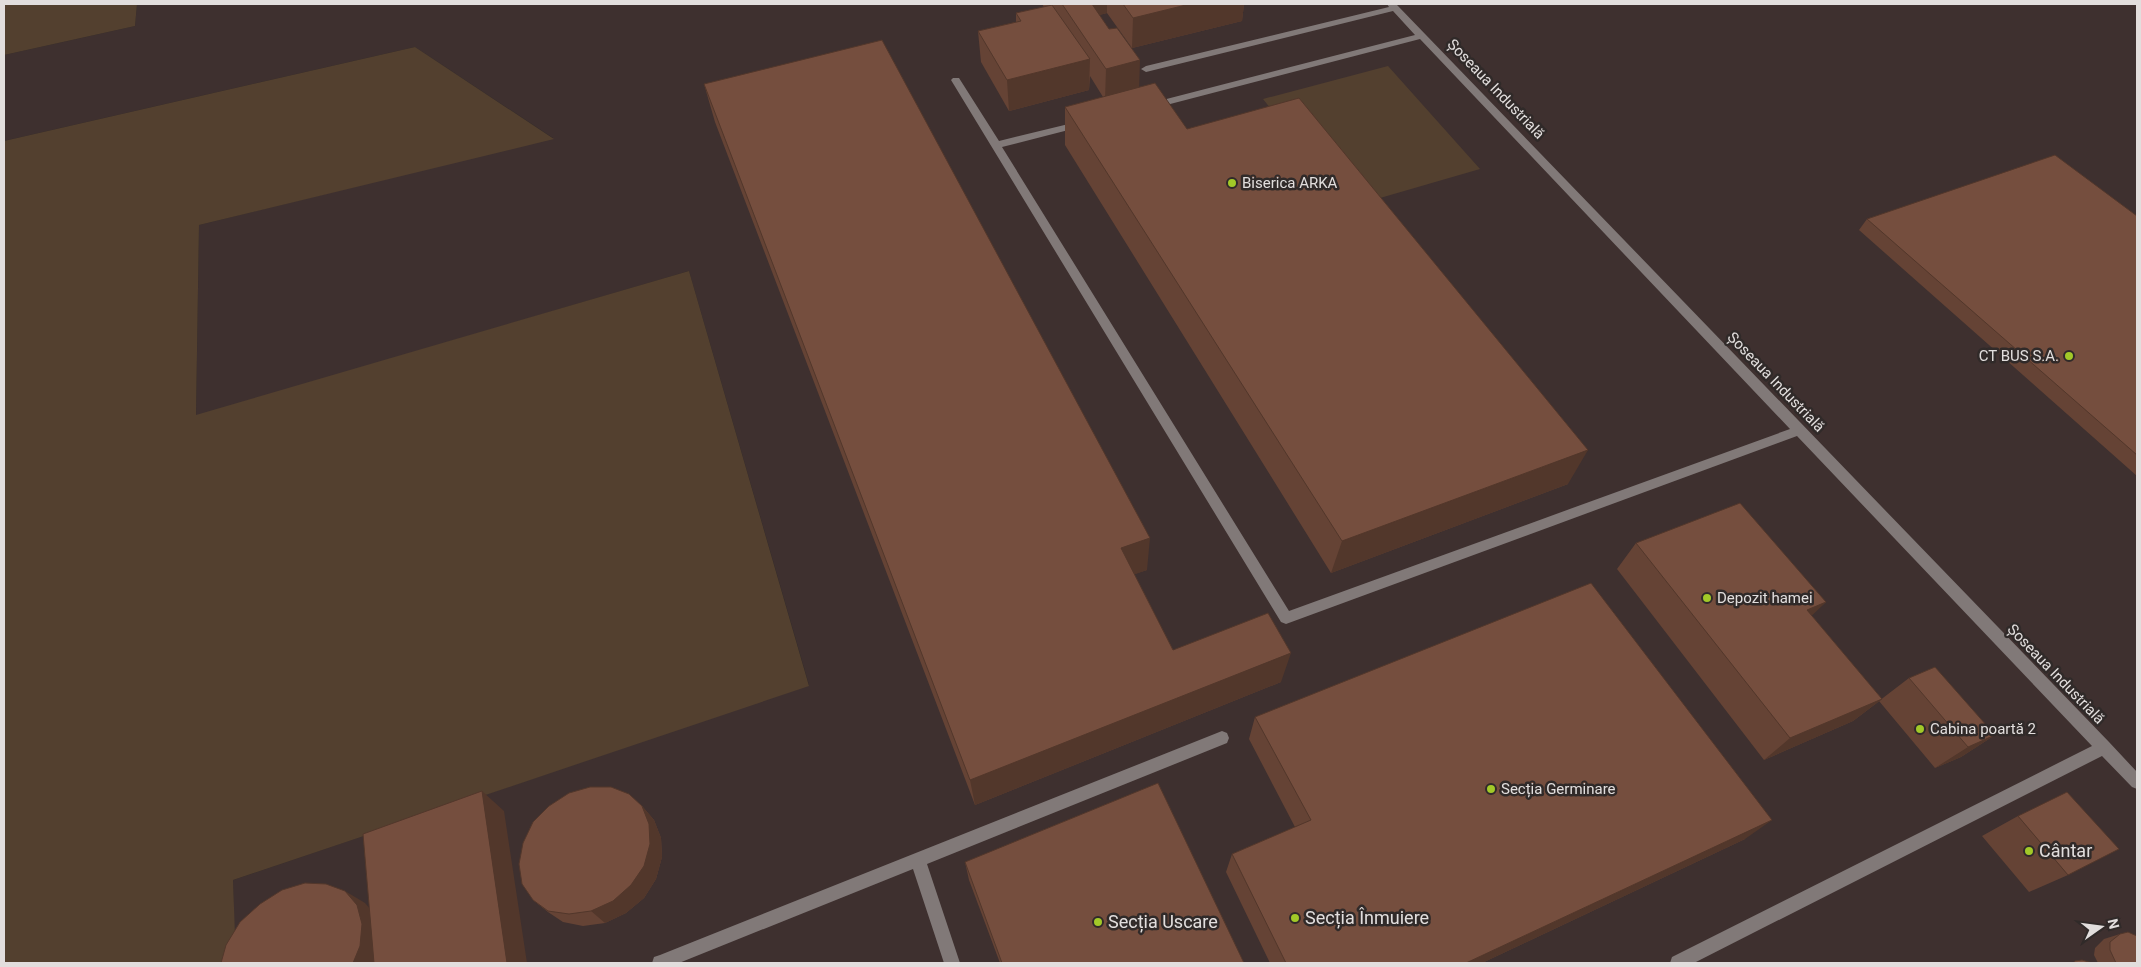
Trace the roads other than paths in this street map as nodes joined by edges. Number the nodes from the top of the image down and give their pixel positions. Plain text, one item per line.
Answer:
1 (1393, 6) edge
2 (1422, 36) junction
3 (1146, 69) dead end
4 (956, 80) dead end
5 (1141, 108) edge
6 (1093, 121) edge
7 (997, 145) junction
8 (1800, 430) junction
9 (1222, 738) dead end
10 (2104, 747) junction
11 (2137, 782) edge
12 (918, 860) junction
13 (660, 963) edge
14 (952, 963) edge
15 (1678, 963) edge

1 - 2 street, Șoseaua Industrială
1 - 3 street
2 - 5 street
2 - 8 street, Șoseaua Industrială
4 - 7 street
6 - 7 street
7 - 8 street
8 - 10 street, Șoseaua Industrială
9 - 12 street
10 - 11 street, Șoseaua Industrială
10 - 15 street
12 - 13 street
12 - 14 street

